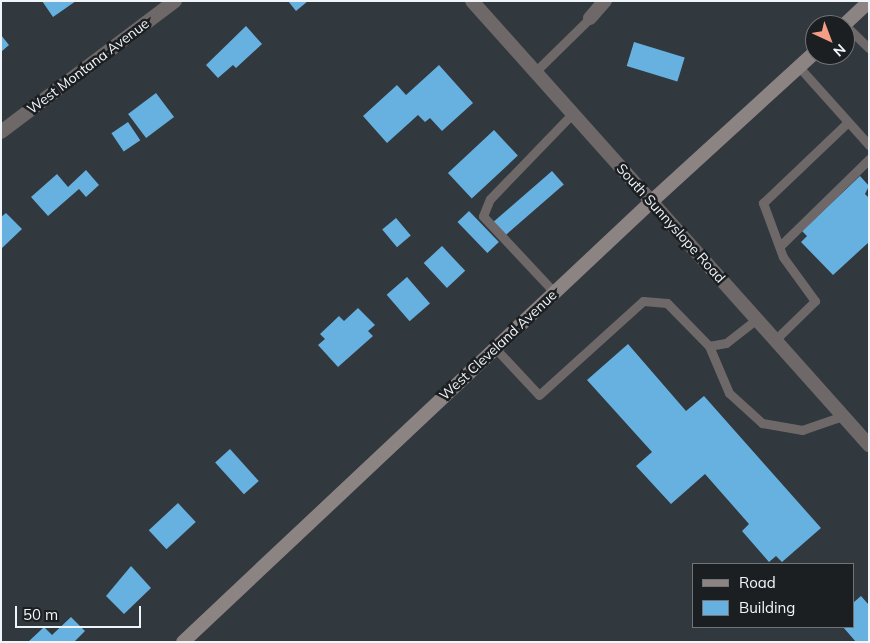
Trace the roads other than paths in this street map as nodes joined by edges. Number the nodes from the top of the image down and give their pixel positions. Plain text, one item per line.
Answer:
1 (175, 1) edge
2 (472, 1) edge
3 (605, 1) edge
4 (869, 2) edge
5 (855, 15) edge
6 (590, 18) joint
7 (855, 35) edge
8 (869, 48) edge
9 (805, 61) edge
10 (799, 67) junction
11 (536, 71) junction
12 (573, 113) junction
13 (848, 122) junction
14 (1, 132) edge
15 (869, 145) edge
16 (869, 159) edge
17 (652, 201) junction
18 (781, 244) junction
19 (554, 292) junction
20 (756, 319) junction
21 (775, 340) junction
22 (709, 346) junction
23 (495, 348) junction
24 (843, 416) junction
25 (869, 445) edge
26 (183, 642) edge

1 - 14 street, West Montana Avenue
2 - 11 street, South Sunnyslope Road
3 - 6 street
4 - 5 main road
6 - 11 lane
7 - 8 lane
9 - 10 main road, West Cleveland Avenue
10 - 13 lane
10 - 17 main road, West Cleveland Avenue
11 - 12 street, South Sunnyslope Road
12 - 17 street, South Sunnyslope Road
12 - 19 lane
13 - 15 lane
13 - 18 lane
16 - 18 lane
17 - 19 main road, West Cleveland Avenue
17 - 20 street, South Sunnyslope Road
18 - 21 lane
19 - 23 main road, West Cleveland Avenue
20 - 21 street, South Sunnyslope Road
20 - 22 lane
21 - 24 street, South Sunnyslope Road
22 - 23 lane
22 - 24 lane
23 - 26 main road, West Cleveland Avenue
24 - 25 street, South Sunnyslope Road

